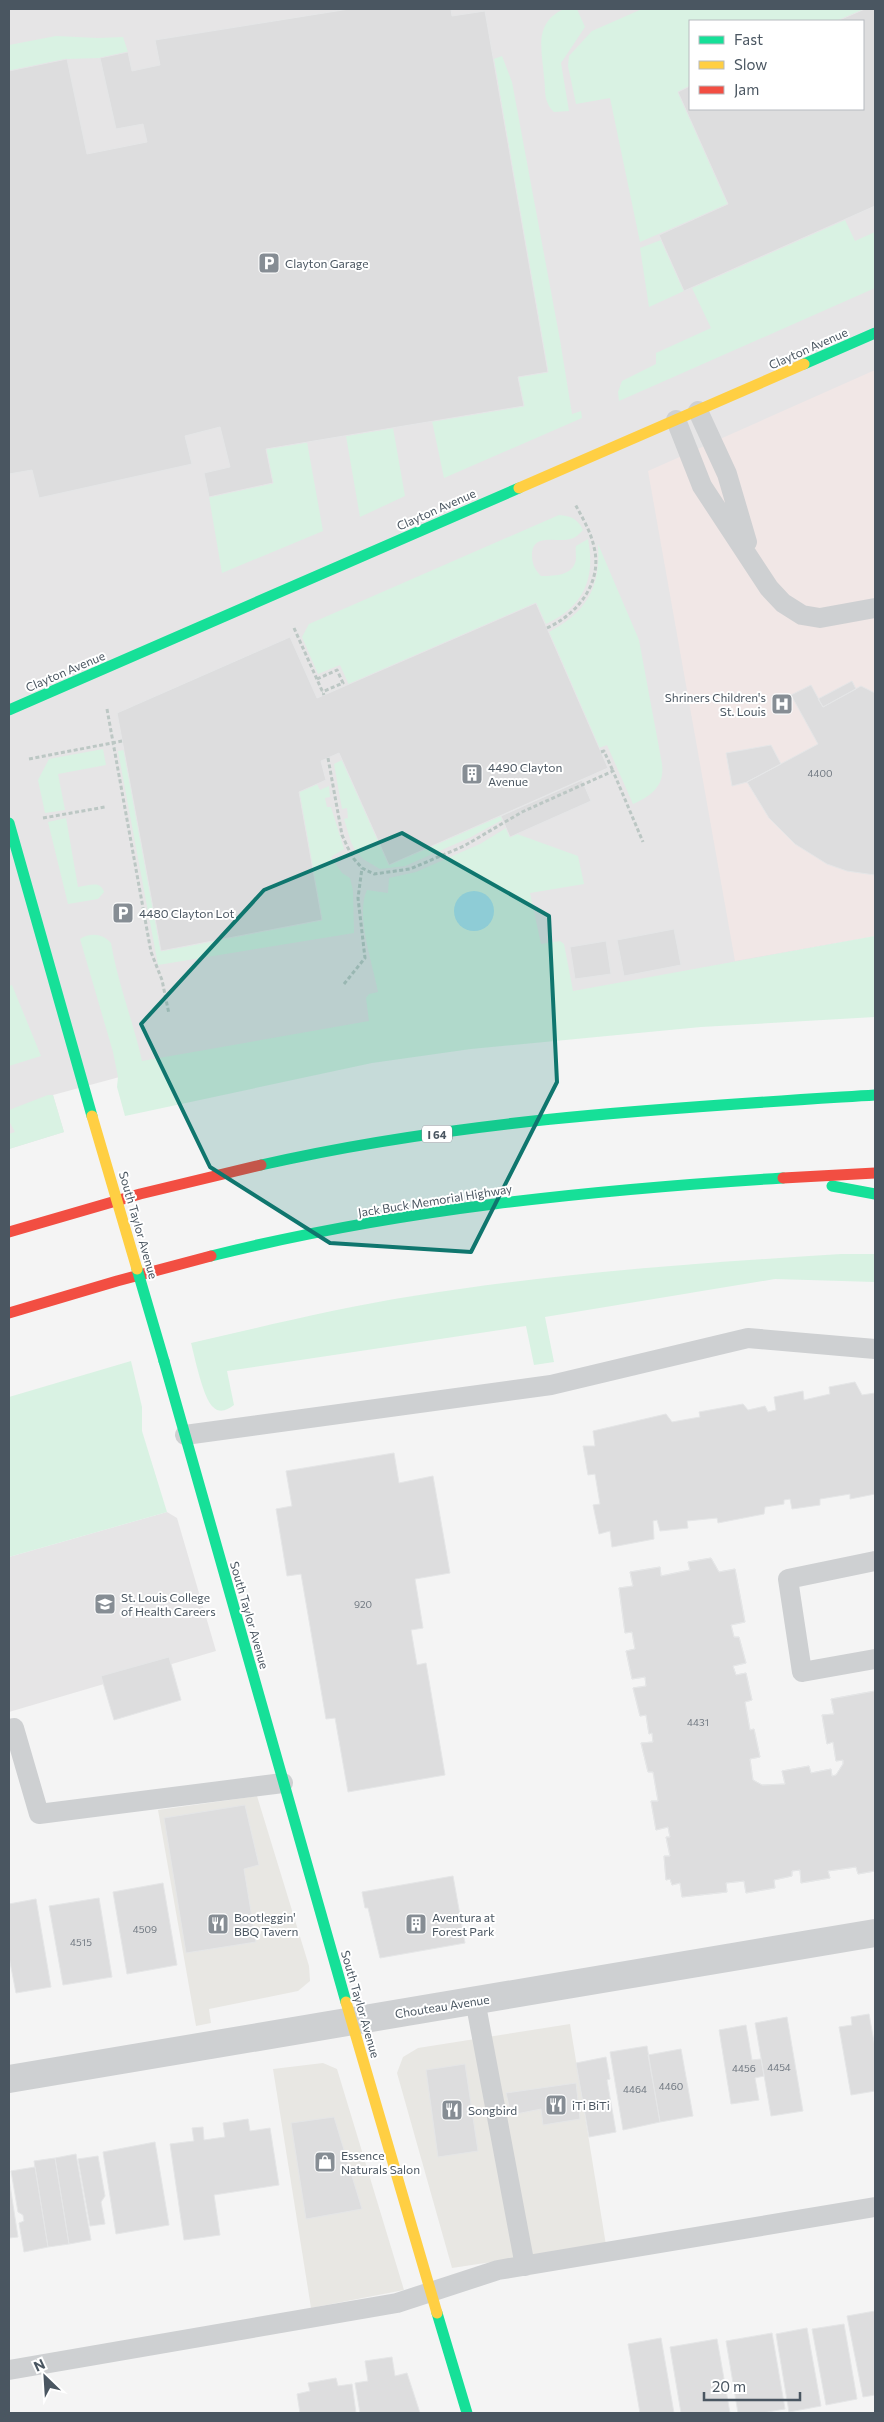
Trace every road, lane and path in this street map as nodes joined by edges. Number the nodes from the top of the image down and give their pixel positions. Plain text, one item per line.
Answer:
1 (875, 333) edge
2 (698, 411) junction
3 (676, 420) junction
4 (575, 504) dead end
5 (753, 561) junction
6 (875, 608) edge
7 (294, 628) dead end
8 (548, 628) dead end
9 (317, 679) junction
10 (107, 709) dead end
11 (9, 710) edge
12 (122, 741) dead end
13 (113, 743) junction
14 (601, 752) dead end
15 (328, 758) dead end
16 (29, 759) dead end
17 (613, 771) junction
18 (105, 807) dead end
19 (43, 818) dead end
20 (9, 823) edge
21 (644, 842) dead end
22 (362, 868) junction
23 (344, 984) dead end
24 (169, 1014) dead end
25 (875, 1095) edge
26 (875, 1173) edge
27 (792, 1178) junction
28 (875, 1194) edge
29 (9, 1232) edge
30 (9, 1313) edge
31 (875, 1349) edge
32 (185, 1436) junction
33 (875, 1561) edge
34 (875, 1659) edge
35 (9, 1729) edge
36 (283, 1783) junction
37 (875, 1933) edge
38 (475, 2000) junction
39 (352, 2021) junction
40 (9, 2079) edge
41 (875, 2207) edge
42 (525, 2266) junction
43 (433, 2291) junction
44 (9, 2370) edge
45 (467, 2413) edge

1 - 2 main road, Clayton Avenue
2 - 3 main road, Clayton Avenue
2 - 5 lane
3 - 5 lane
3 - 11 main road, Clayton Avenue
4 - 8 path
5 - 6 lane
7 - 9 path
9 - 9 path
10 - 13 path
12 - 13 path
13 - 16 path
13 - 24 path
14 - 17 path
15 - 22 path
17 - 21 path
17 - 22 path
18 - 19 path
20 - 32 main road, South Taylor Avenue, bridge
22 - 23 path
25 - 29 main road, I 64
26 - 27 main road, Jack Buck Memorial Highway
27 - 28 main road
27 - 30 main road, Jack Buck Memorial Highway
31 - 32 lane
32 - 36 main road, South Taylor Avenue
33 - 34 lane
35 - 36 lane
36 - 39 main road, South Taylor Avenue
37 - 38 street, Chouteau Avenue
38 - 39 street, Chouteau Avenue
38 - 42 lane
39 - 40 street, Chouteau Avenue
39 - 43 main road, South Taylor Avenue
41 - 42 lane
42 - 43 lane
43 - 44 lane
43 - 45 main road, South Taylor Avenue

